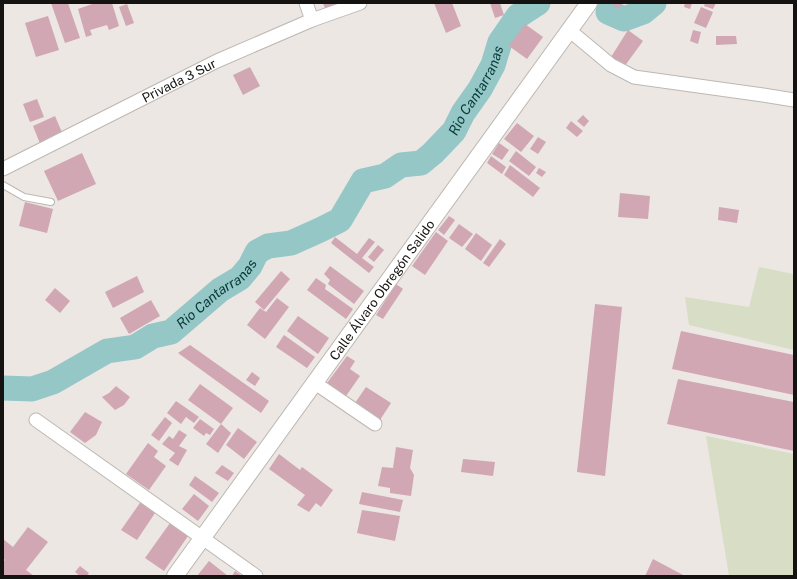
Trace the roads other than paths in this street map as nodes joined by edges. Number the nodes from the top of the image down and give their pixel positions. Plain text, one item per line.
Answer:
1 (306, 3) edge
2 (360, 3) edge
3 (589, 3) edge
4 (312, 20) junction
5 (569, 30) junction
6 (794, 100) edge
7 (3, 169) edge
8 (3, 185) edge
9 (51, 202) dead end
10 (315, 383) junction
11 (36, 420) dead end
12 (375, 424) dead end
13 (202, 537) junction
14 (175, 576) edge
15 (256, 576) edge

1 - 4 street
2 - 4 street, Privada 3 Sur
3 - 5 street, Calle Álvaro Obregón Salido
4 - 7 street, Privada 3 Sur
5 - 6 street
5 - 10 street, Calle Álvaro Obregón Salido
8 - 9 lane
10 - 12 street
10 - 13 street, Calle Álvaro Obregón Salido
11 - 13 street
13 - 14 street, Calle Álvaro Obregón Salido
13 - 15 street

